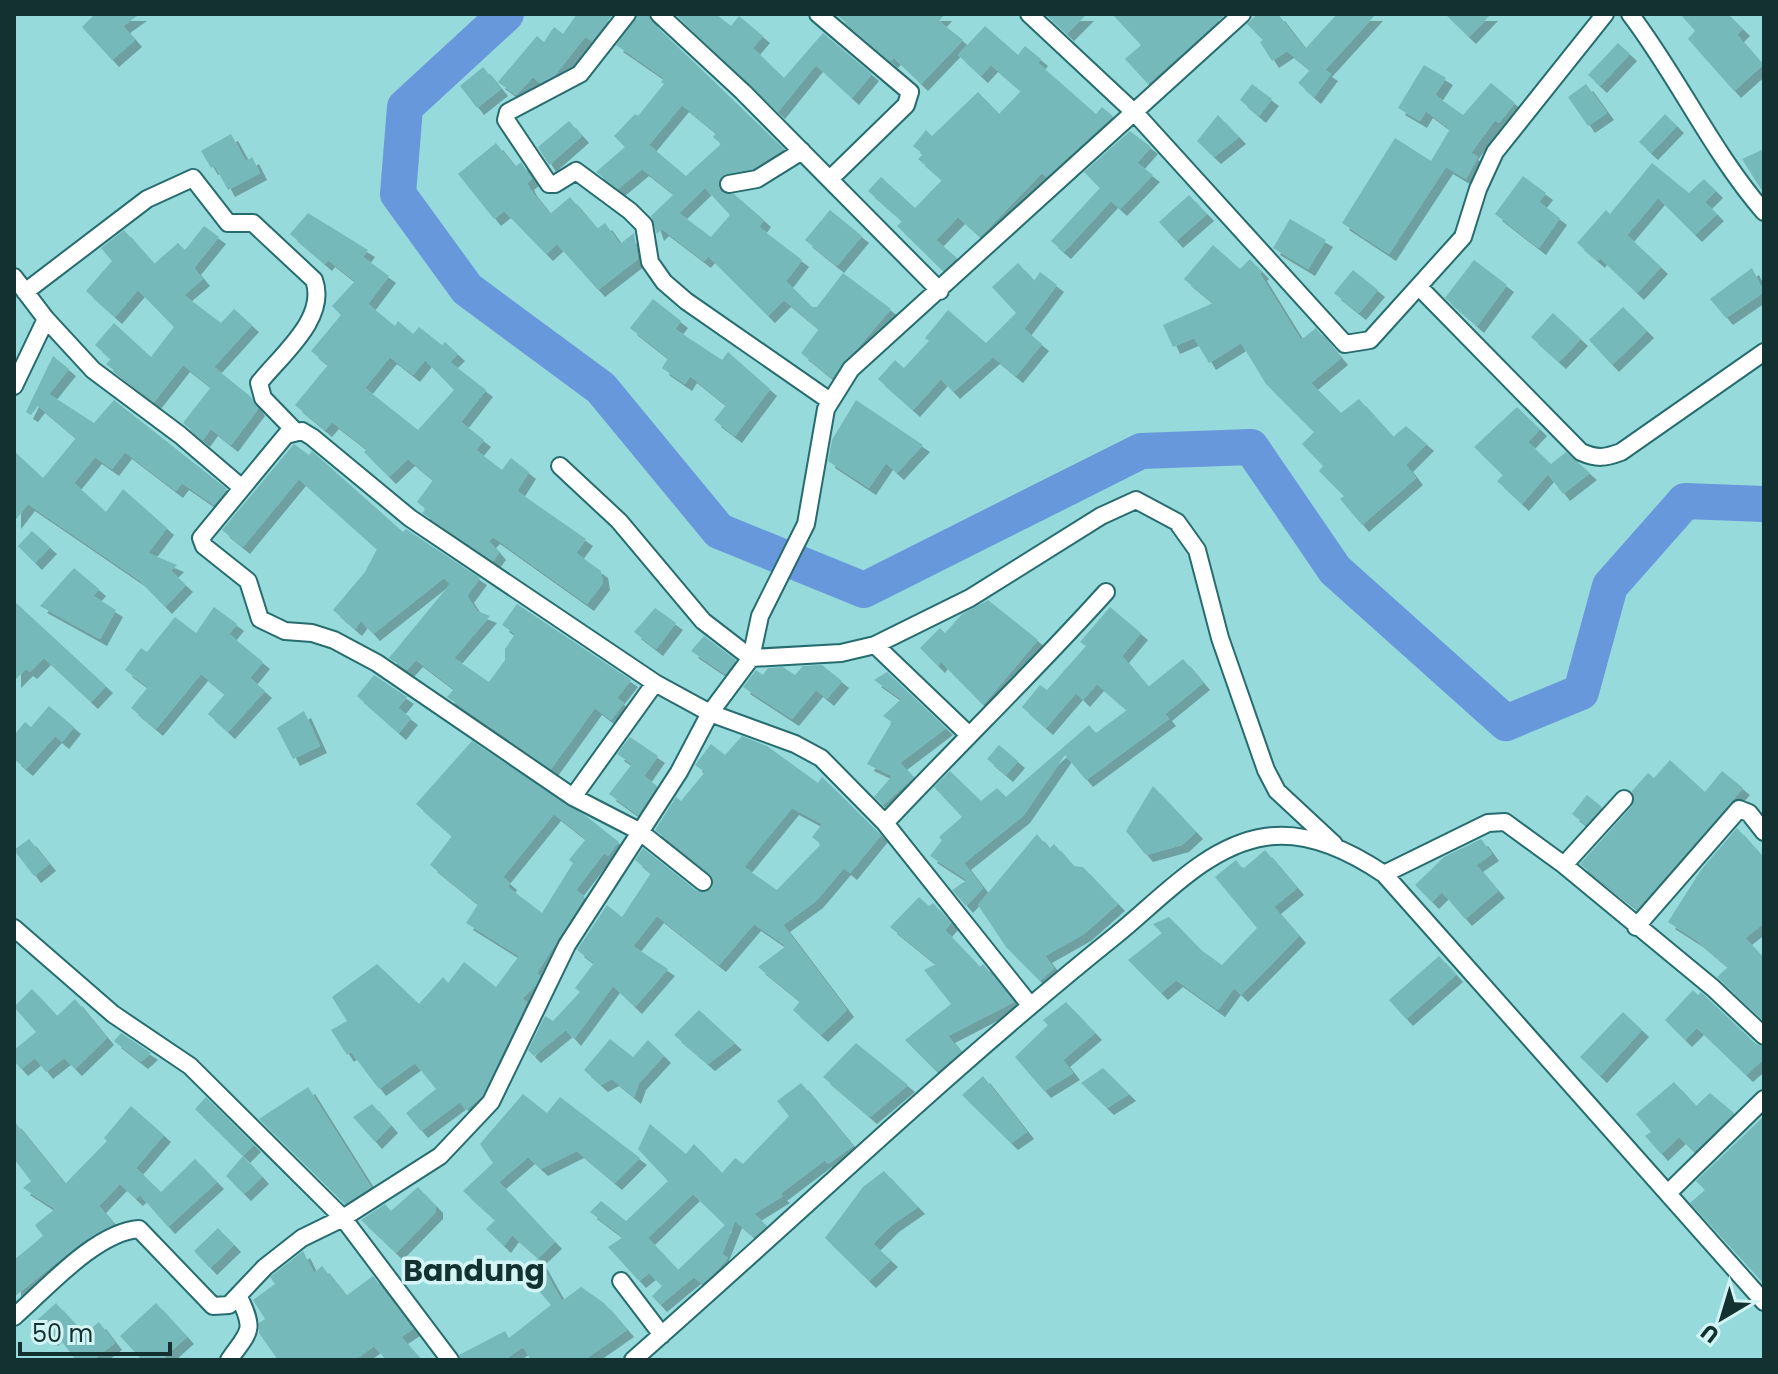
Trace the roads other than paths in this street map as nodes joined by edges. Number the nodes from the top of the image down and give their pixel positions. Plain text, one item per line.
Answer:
1 (627, 14) edge
2 (659, 14) edge
3 (818, 14) edge
4 (1029, 14) edge
5 (1242, 14) edge
6 (1605, 14) edge
7 (1630, 14) edge
8 (1136, 114) junction
9 (802, 151) junction
10 (830, 179) junction
11 (729, 184) dead end
12 (1764, 212) edge
13 (14, 277) edge
14 (1420, 288) junction
15 (940, 291) junction
16 (25, 292) junction
17 (46, 319) junction
18 (1764, 352) edge
19 (14, 386) edge
20 (830, 401) junction
21 (295, 431) junction
22 (560, 466) dead end
23 (241, 487) junction
24 (1106, 592) dead end
25 (875, 645) junction
26 (751, 658) junction
27 (655, 683) junction
28 (710, 713) junction
29 (968, 734) junction
30 (573, 797) junction
31 (1624, 799) dead end
32 (885, 823) junction
33 (639, 831) junction
34 (1764, 832) edge
35 (1338, 848) junction
36 (1564, 865) junction
37 (1384, 874) junction
38 (703, 882) dead end
39 (1636, 927) junction
40 (14, 928) edge
41 (1030, 1005) junction
42 (1764, 1036) edge
43 (1764, 1099) edge
44 (1668, 1193) junction
45 (343, 1218) junction
46 (621, 1281) dead end
47 (239, 1297) junction
48 (1764, 1302) edge
49 (14, 1317) edge
50 (662, 1335) junction
51 (229, 1360) edge
52 (450, 1360) edge
53 (633, 1360) edge

1 - 20 street
2 - 9 street
3 - 10 street
4 - 8 street
5 - 8 street
6 - 14 street
7 - 12 street
8 - 14 street
8 - 15 street
9 - 10 street
9 - 11 street
10 - 15 street
13 - 16 street
14 - 18 street
15 - 20 street
16 - 17 street
16 - 21 street
17 - 19 street
17 - 23 street
20 - 26 street
21 - 23 street
21 - 27 street
22 - 26 street
23 - 30 street
24 - 29 street
25 - 26 street
25 - 29 street
25 - 35 street
26 - 28 street
27 - 28 street
27 - 30 street
28 - 32 street
28 - 33 street
29 - 32 street
30 - 33 street
31 - 36 street
32 - 41 street
33 - 38 street
33 - 45 street
34 - 39 street
35 - 37 street
35 - 41 street
36 - 37 street
36 - 39 street
37 - 44 street
39 - 42 street
40 - 45 street
41 - 50 street
43 - 44 street
44 - 48 street
45 - 47 street
45 - 52 street
46 - 50 street
47 - 49 street
47 - 51 street
50 - 53 street

